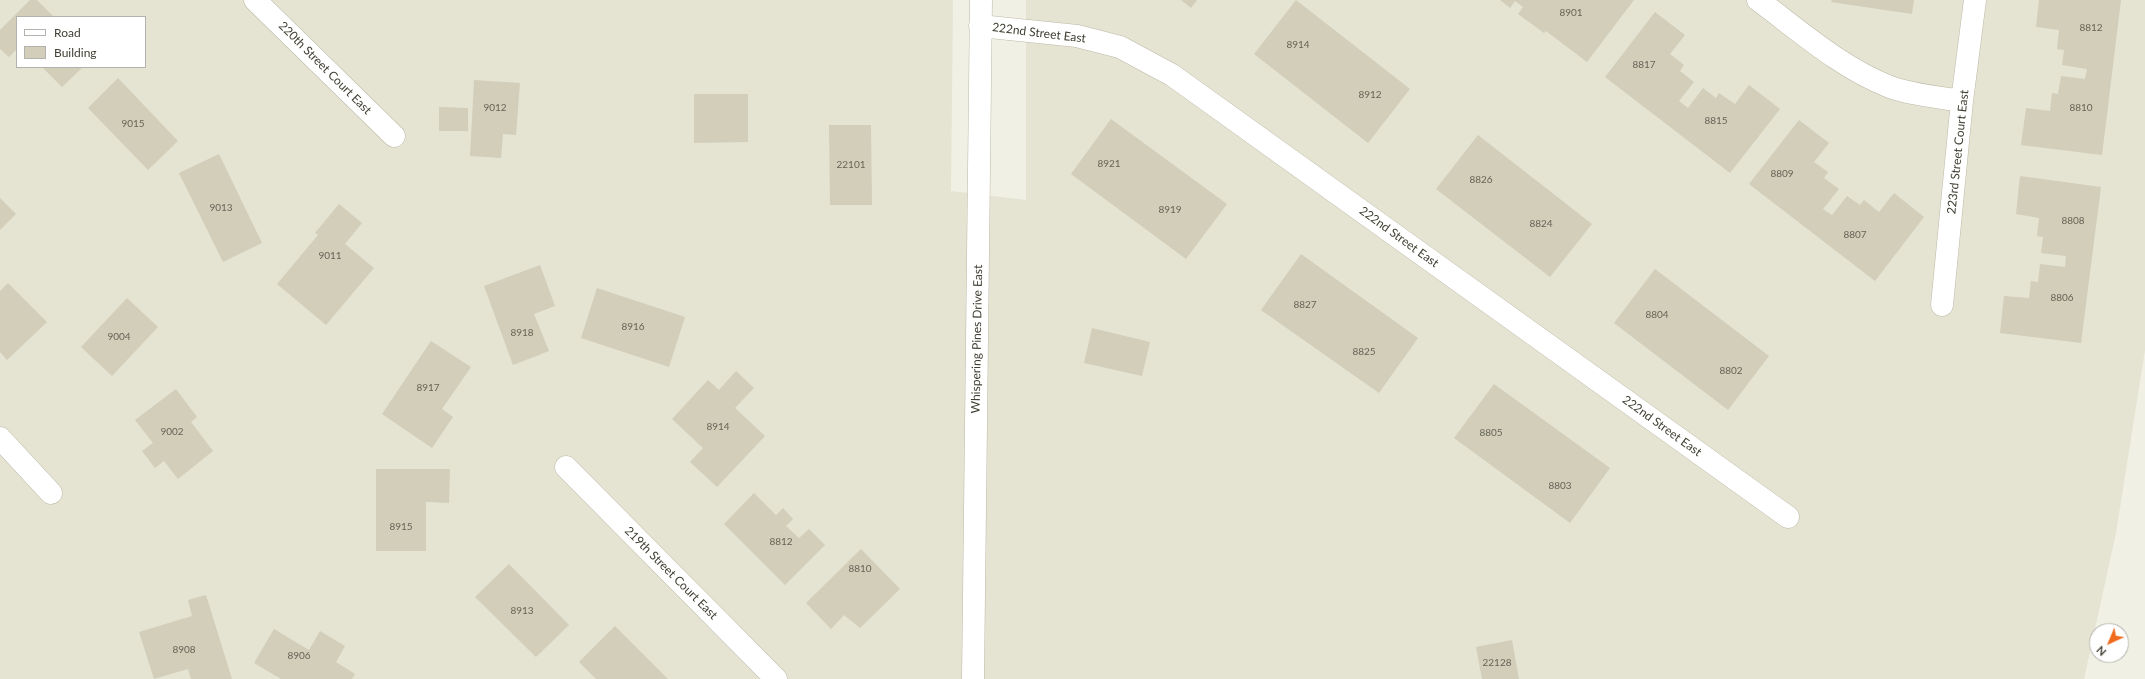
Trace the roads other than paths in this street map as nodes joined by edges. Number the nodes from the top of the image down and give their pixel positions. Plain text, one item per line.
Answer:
1 (255, 0) edge
2 (981, 0) edge
3 (1758, 0) edge
4 (1975, 0) edge
5 (980, 26) junction
6 (1962, 101) junction
7 (394, 136) dead end
8 (1942, 305) dead end
9 (0, 438) edge
10 (566, 467) dead end
11 (51, 493) dead end
12 (1788, 517) dead end
13 (776, 679) edge
14 (973, 679) edge

1 - 7 street, 220th Street Court East
2 - 5 street, Whispering Pines Drive East
3 - 6 street
4 - 6 street, 223rd Street Court East
5 - 12 street, 222nd Street East
5 - 14 street, Whispering Pines Drive East
6 - 8 street, 223rd Street Court East
9 - 11 street
10 - 13 street, 219th Street Court East

